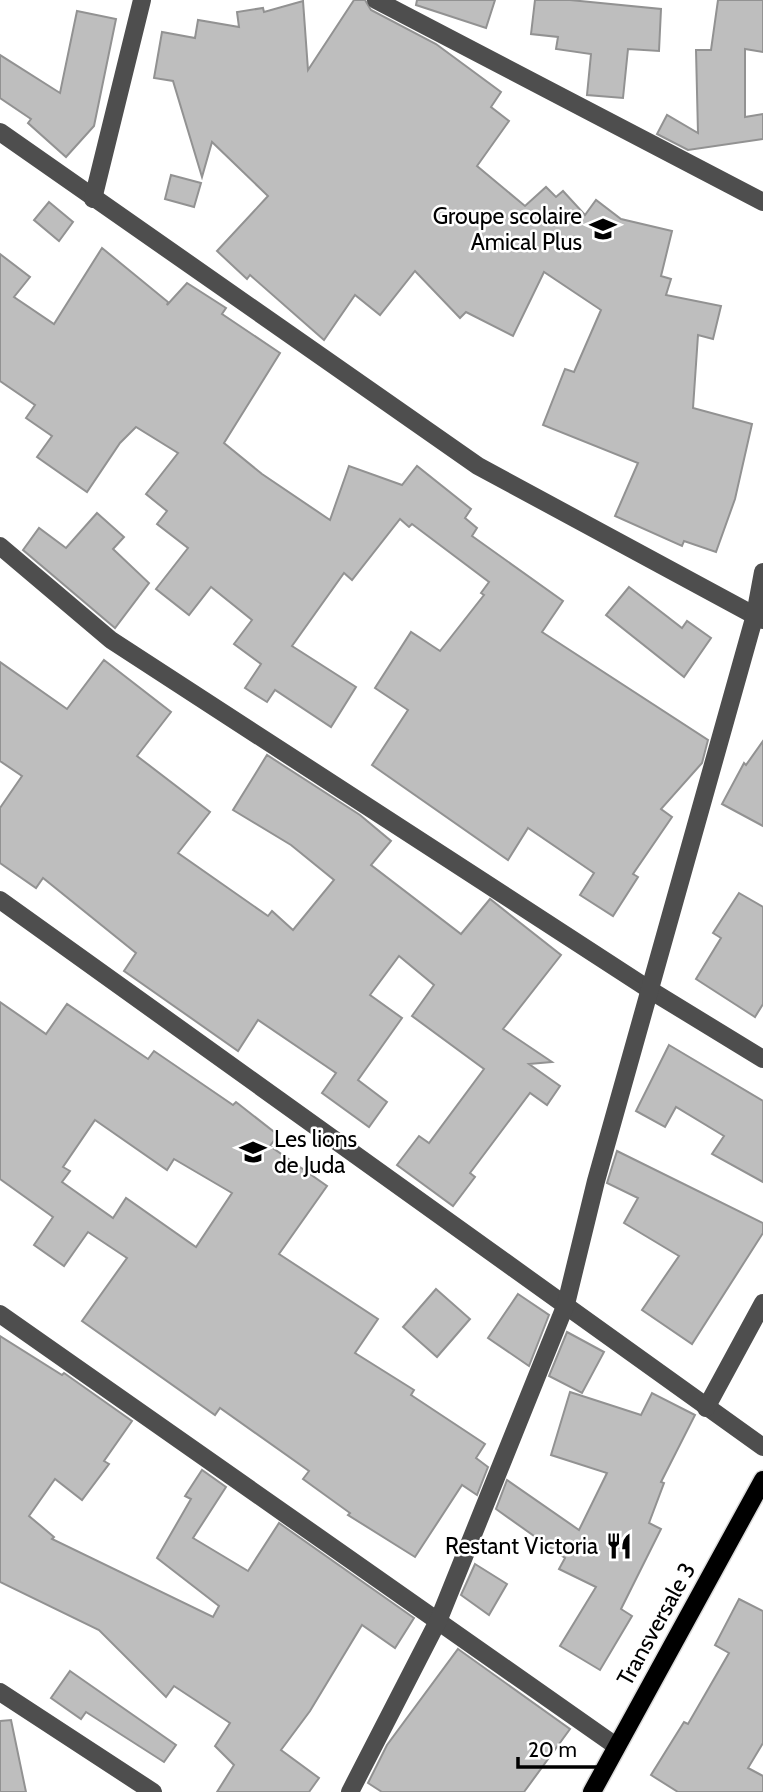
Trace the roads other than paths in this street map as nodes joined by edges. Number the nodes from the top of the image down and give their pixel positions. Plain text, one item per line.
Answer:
1 (142, 0) edge
2 (376, 0) edge
3 (0, 132) edge
4 (93, 199) junction
5 (763, 202) edge
6 (0, 546) edge
7 (763, 572) edge
8 (759, 618) edge
9 (0, 900) edge
10 (650, 989) junction
11 (763, 1059) edge
12 (763, 1303) edge
13 (566, 1304) junction
14 (1, 1316) edge
15 (706, 1408) junction
16 (763, 1447) edge
17 (763, 1480) edge
18 (439, 1619) junction
19 (0, 1692) edge
20 (616, 1746) junction
21 (153, 1792) edge
22 (350, 1792) edge
23 (592, 1792) edge

1 - 4 street
2 - 5 street
3 - 4 street
4 - 8 street
6 - 10 street
7 - 8 street
8 - 10 street
9 - 13 street
10 - 11 street
10 - 13 street
12 - 15 street
13 - 15 street
13 - 18 street
14 - 18 street
15 - 16 street
17 - 20 main road, Transversale 3
18 - 20 street
18 - 22 street
19 - 21 street
20 - 23 main road, Transversale 3

